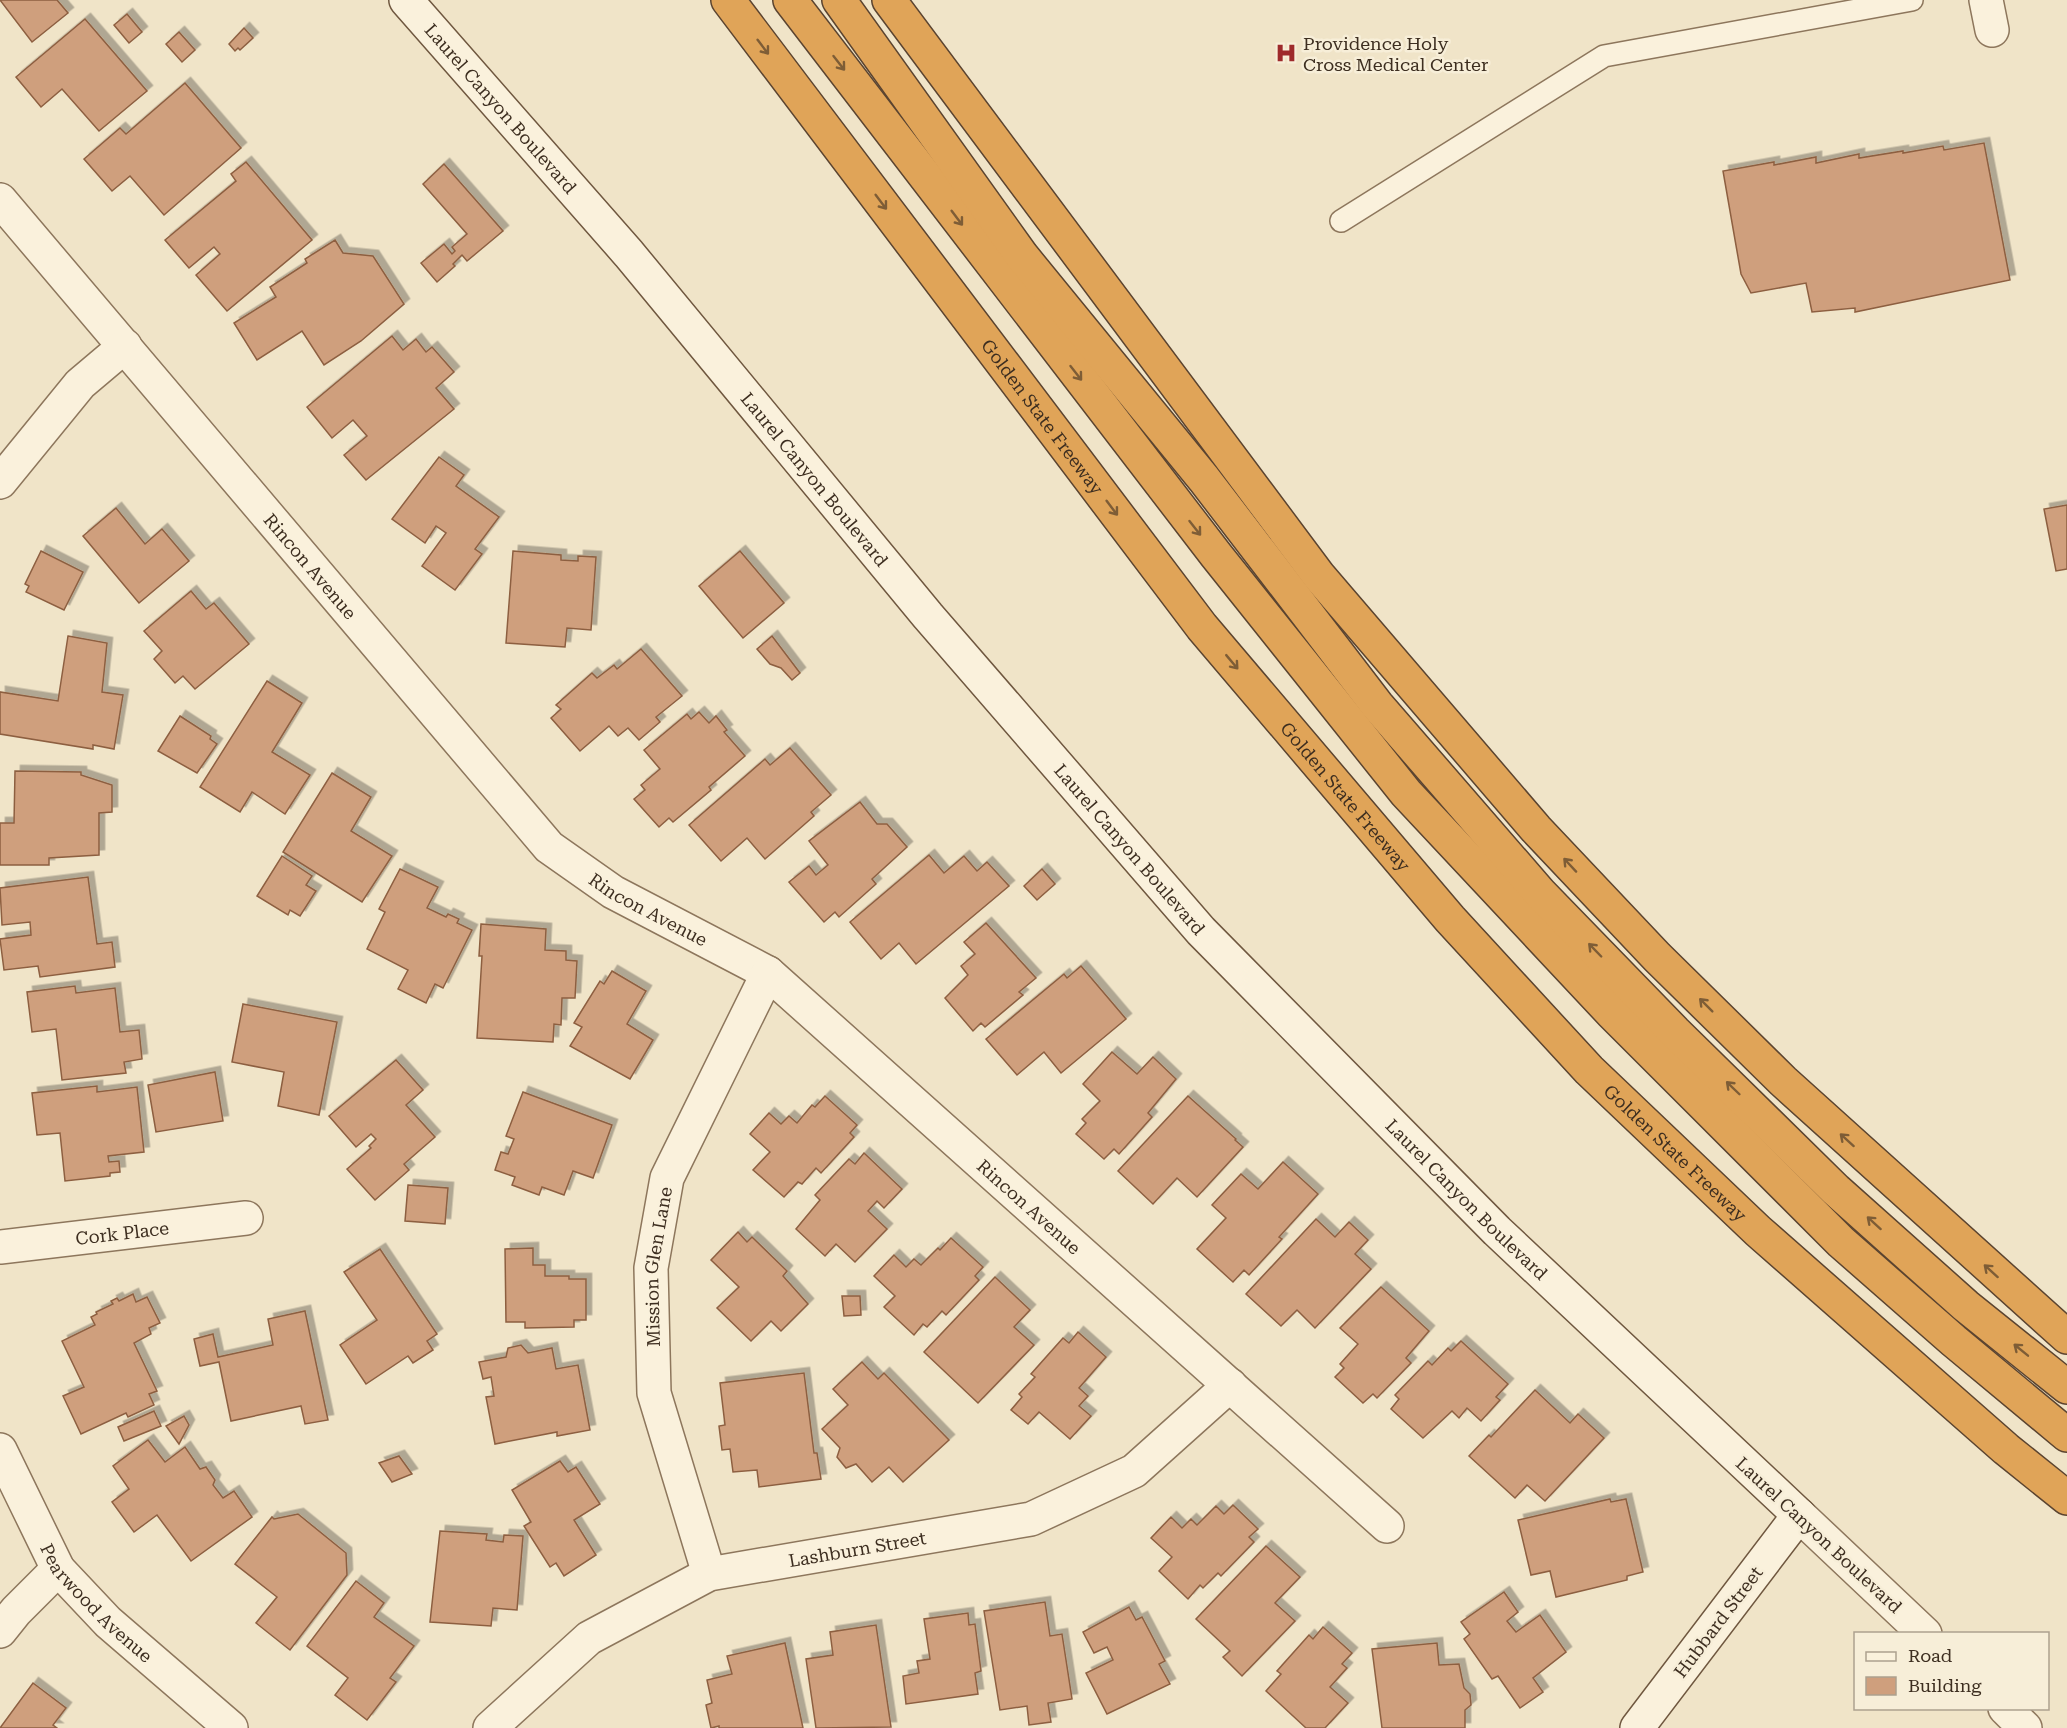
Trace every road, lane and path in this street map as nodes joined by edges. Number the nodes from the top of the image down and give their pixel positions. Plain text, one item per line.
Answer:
1 (406, 0) edge
2 (728, 0) edge
3 (790, 0) edge
4 (839, 0) edge
5 (889, 0) edge
6 (1912, 0) edge
7 (0, 200) edge
8 (1341, 221) dead end
9 (125, 346) junction
10 (0, 482) edge
11 (768, 973) junction
12 (246, 1218) dead end
13 (0, 1247) edge
14 (2067, 1337) edge
15 (1230, 1385) junction
16 (2067, 1387) edge
17 (2067, 1435) edge
18 (0, 1450) edge
19 (2067, 1498) edge
20 (1799, 1515) junction
21 (1387, 1526) dead end
22 (58, 1569) junction
23 (709, 1574) junction
24 (0, 1631) edge
25 (1923, 1632) edge
26 (2007, 1710) edge
27 (231, 1728) edge
28 (490, 1728) edge
29 (1637, 1728) edge
30 (2025, 1728) edge

1 - 20 street, Laurel Canyon Boulevard
2 -> 19 highway, Golden State Freeway
3 -> 17 highway
16 -> 4 highway
14 -> 5 highway
6 - 8 lane
7 - 9 street, Rincon Avenue
9 - 10 street
9 - 11 street, Rincon Avenue
11 - 15 street, Rincon Avenue
11 - 23 street, Mission Glen Lane
12 - 13 street, Cork Place
15 - 21 street, Rincon Avenue
15 - 23 street, Lashburn Street
18 - 22 street, Pearwood Avenue
20 - 25 street, Laurel Canyon Boulevard
20 - 29 street, Hubbard Street
22 - 24 street
22 - 27 street, Pearwood Avenue
23 - 28 street, Lashburn Street
26 - 30 street

